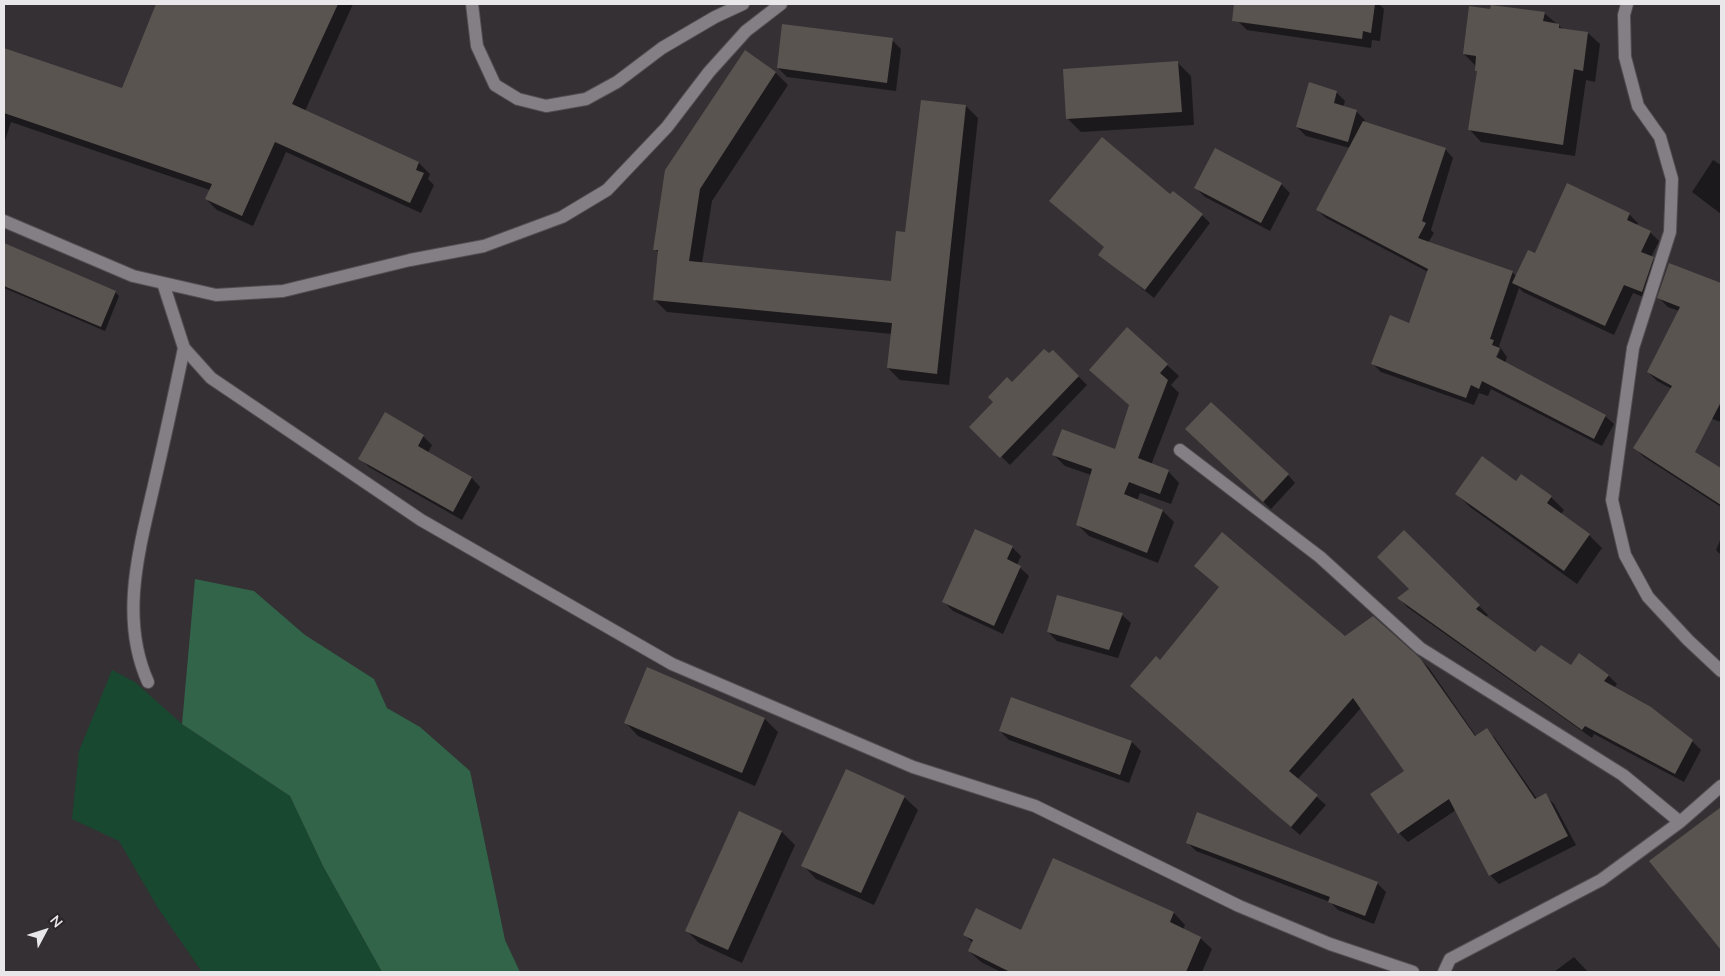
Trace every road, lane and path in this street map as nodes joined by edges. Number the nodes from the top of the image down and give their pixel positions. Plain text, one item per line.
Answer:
1 (472, 4) edge
2 (743, 4) edge
3 (781, 4) edge
4 (1627, 4) edge
5 (4, 221) edge
6 (163, 283) junction
7 (184, 348) junction
8 (1180, 450) dead end
9 (1721, 671) edge
10 (148, 682) dead end
11 (1721, 786) edge
12 (1680, 822) junction
13 (1413, 972) edge
14 (1444, 972) edge

1 - 2 street
3 - 6 street
4 - 9 street
5 - 6 street
6 - 7 street
7 - 10 street
7 - 13 street
8 - 12 street
11 - 12 street
12 - 14 street

